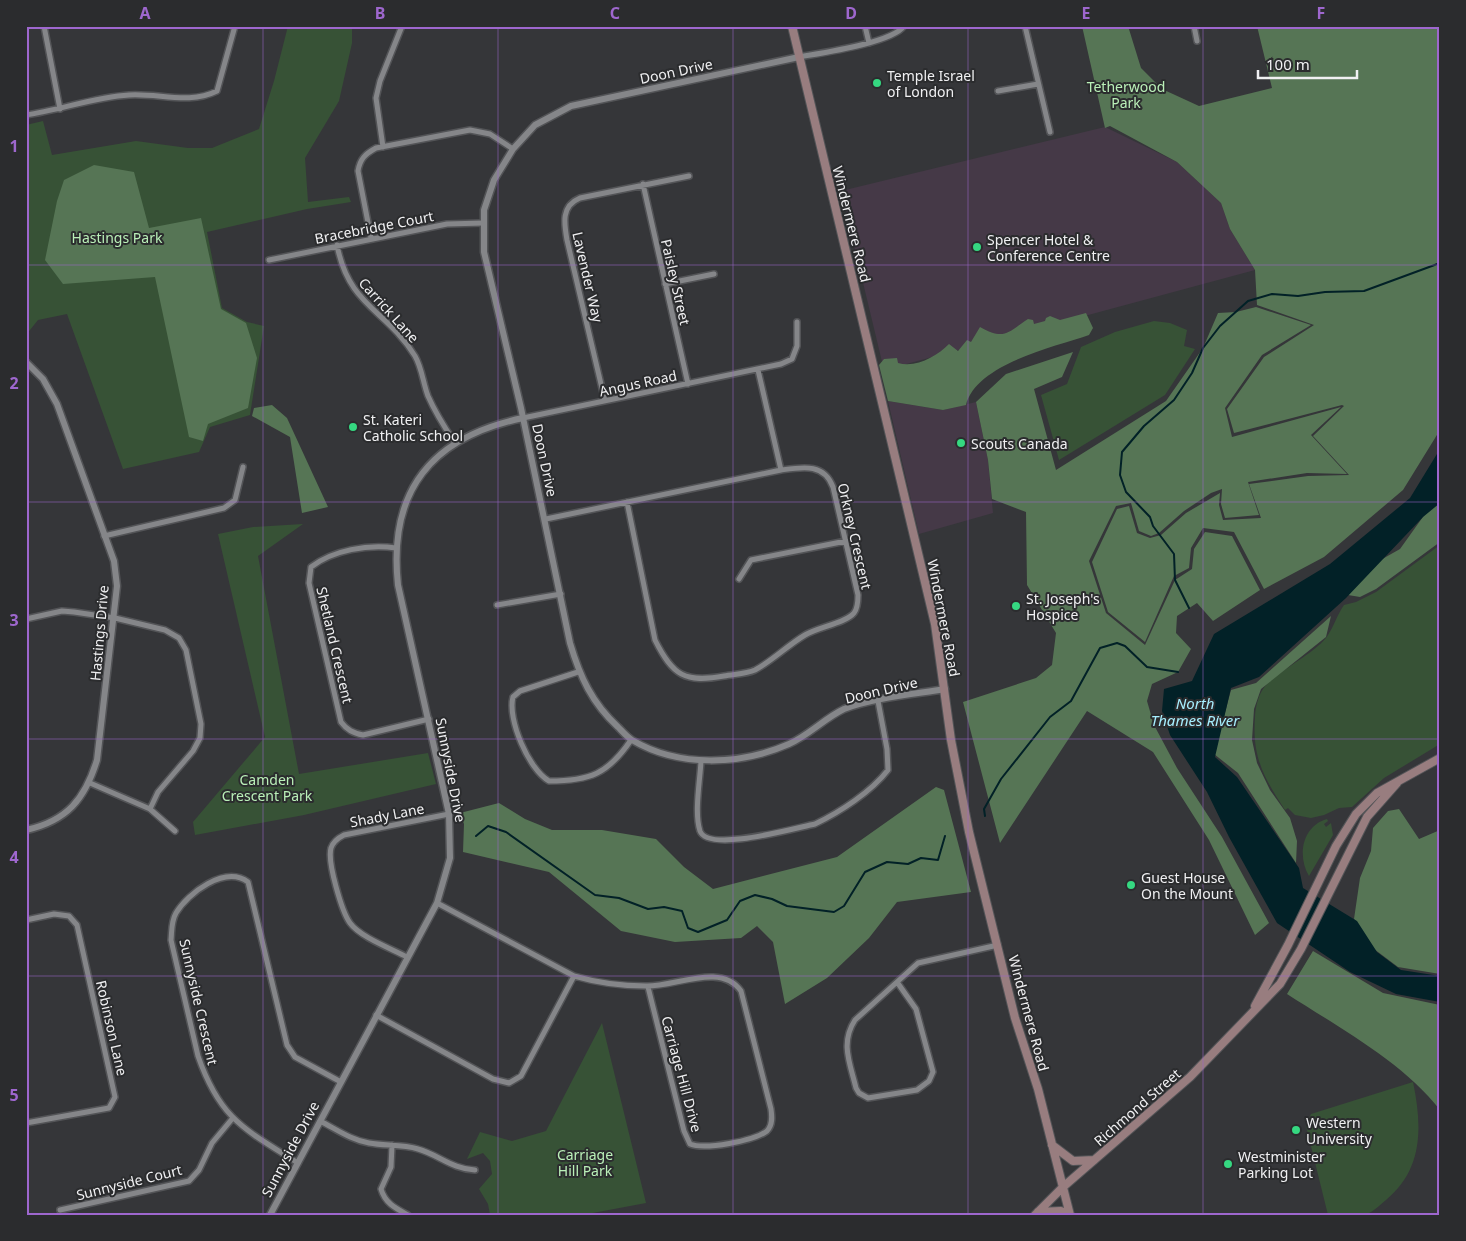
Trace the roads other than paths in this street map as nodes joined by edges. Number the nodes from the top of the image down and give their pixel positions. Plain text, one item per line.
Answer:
1 (44, 26) edge
2 (235, 26) edge
3 (402, 26) edge
4 (792, 26) edge
5 (865, 26) edge
6 (904, 26) edge
7 (1025, 26) edge
8 (1194, 26) edge
9 (1197, 41) dead end
10 (869, 43) junction
11 (799, 57) junction
12 (1038, 84) junction
13 (998, 91) dead end
14 (60, 109) junction
15 (26, 115) edge
16 (1050, 132) dead end
17 (383, 147) junction
18 (513, 149) junction
19 (689, 176) dead end
20 (643, 184) junction
21 (483, 223) junction
22 (371, 238) junction
23 (337, 245) junction
24 (269, 260) dead end
25 (714, 274) dead end
26 (666, 284) junction
27 (797, 322) dead end
28 (28, 366) edge
29 (758, 370) junction
30 (688, 384) junction
31 (605, 402) junction
32 (523, 418) junction
33 (454, 443) junction
34 (243, 467) dead end
35 (781, 470) junction
36 (627, 502) junction
37 (546, 519) junction
38 (104, 536) junction
39 (846, 541) junction
40 (396, 548) junction
41 (739, 579) dead end
42 (561, 594) junction
43 (497, 605) dead end
44 (114, 618) junction
45 (26, 619) edge
46 (578, 672) junction
47 (945, 689) junction
48 (878, 701) junction
49 (429, 719) junction
50 (631, 740) junction
51 (1440, 758) edge
52 (701, 761) junction
53 (90, 783) junction
54 (1397, 783) junction
55 (150, 809) junction
56 (449, 814) junction
57 (26, 830) edge
58 (175, 830) dead end
59 (437, 903) junction
60 (26, 920) edge
61 (998, 945) junction
62 (407, 957) junction
63 (574, 976) junction
64 (897, 982) junction
65 (648, 986) junction
66 (1251, 1014) junction
67 (376, 1015) junction
68 (340, 1082) junction
69 (232, 1119) junction
70 (320, 1121) junction
71 (26, 1123) edge
72 (1052, 1144) junction
73 (392, 1145) junction
74 (1094, 1160) junction
75 (298, 1163) junction
76 (475, 1170) dead end
77 (1063, 1187) junction
78 (60, 1210) dead end
79 (1037, 1213) edge
80 (270, 1215) edge
81 (408, 1215) edge
82 (1069, 1215) edge

1 - 14 street
2 - 14 street
3 - 17 street
4 - 11 main road, Windermere Road
5 - 10 street
6 - 10 street
7 - 12 street
8 - 9 street
10 - 11 street
11 - 18 street, Doon Drive
11 - 47 main road, Windermere Road
12 - 13 street
12 - 16 street
14 - 15 street
17 - 18 street
17 - 22 street
18 - 21 street, Doon Drive
19 - 20 street
20 - 26 street, Paisley Street
20 - 31 street, Lavender Way
21 - 22 street, Bracebridge Court
21 - 32 street, Doon Drive
22 - 23 street, Bracebridge Court
23 - 24 street, Bracebridge Court
23 - 33 street, Carrick Lane
25 - 26 street
26 - 30 street, Paisley Street
27 - 29 street, Angus Road
28 - 38 street, Hastings Drive
29 - 30 street, Angus Road
29 - 35 street
30 - 31 street, Angus Road
31 - 32 street, Angus Road
32 - 33 street, Sunnyside Drive
32 - 37 street, Doon Drive
33 - 40 street, Sunnyside Drive
34 - 38 street
35 - 36 street, Orkney Crescent
35 - 39 street, Orkney Crescent
36 - 37 street, Orkney Crescent
36 - 39 street, Orkney Crescent
37 - 42 street, Doon Drive
38 - 44 street, Hastings Drive
39 - 41 street
40 - 49 street, Sunnyside Drive
40 - 49 street, Shetland Crescent
42 - 43 street
42 - 46 street, Doon Drive
44 - 45 street
44 - 53 street, Hastings Drive
44 - 55 street
46 - 50 street, Doon Drive
46 - 50 street
47 - 48 street, Doon Drive
47 - 61 main road, Windermere Road
48 - 52 street, Doon Drive
48 - 52 street
49 - 56 street, Sunnyside Drive
50 - 52 street, Doon Drive
51 - 54 main road, Richmond Street
53 - 55 street
53 - 57 street, Hastings Drive
54 - 66 main road, Richmond Street
54 - 66 main road, Richmond Street
55 - 58 street
56 - 59 street, Sunnyside Drive
56 - 62 street, Shady Lane
59 - 62 street, Sunnyside Drive
59 - 63 street, Carriage Hill Drive
60 - 71 street, Robinson Lane
61 - 64 street
61 - 72 main road, Windermere Road
62 - 67 street, Sunnyside Drive
63 - 65 street, Carriage Hill Drive
63 - 67 street
64 - 64 street
65 - 65 street, Carriage Hill Drive
66 - 74 main road, Richmond Street
67 - 68 street, Sunnyside Drive
68 - 69 street, Sunnyside Crescent
68 - 70 street, Sunnyside Drive
69 - 75 street, Sunnyside Crescent
69 - 78 street, Sunnyside Court
70 - 73 street
70 - 75 street, Sunnyside Drive
72 - 74 main road
72 - 77 main road, Windermere Road
73 - 76 street
73 - 81 street
74 - 77 main road, Richmond Street
75 - 80 street, Sunnyside Drive
77 - 79 main road, Richmond Street
77 - 82 main road, Windermere Road
79 - 82 main road

